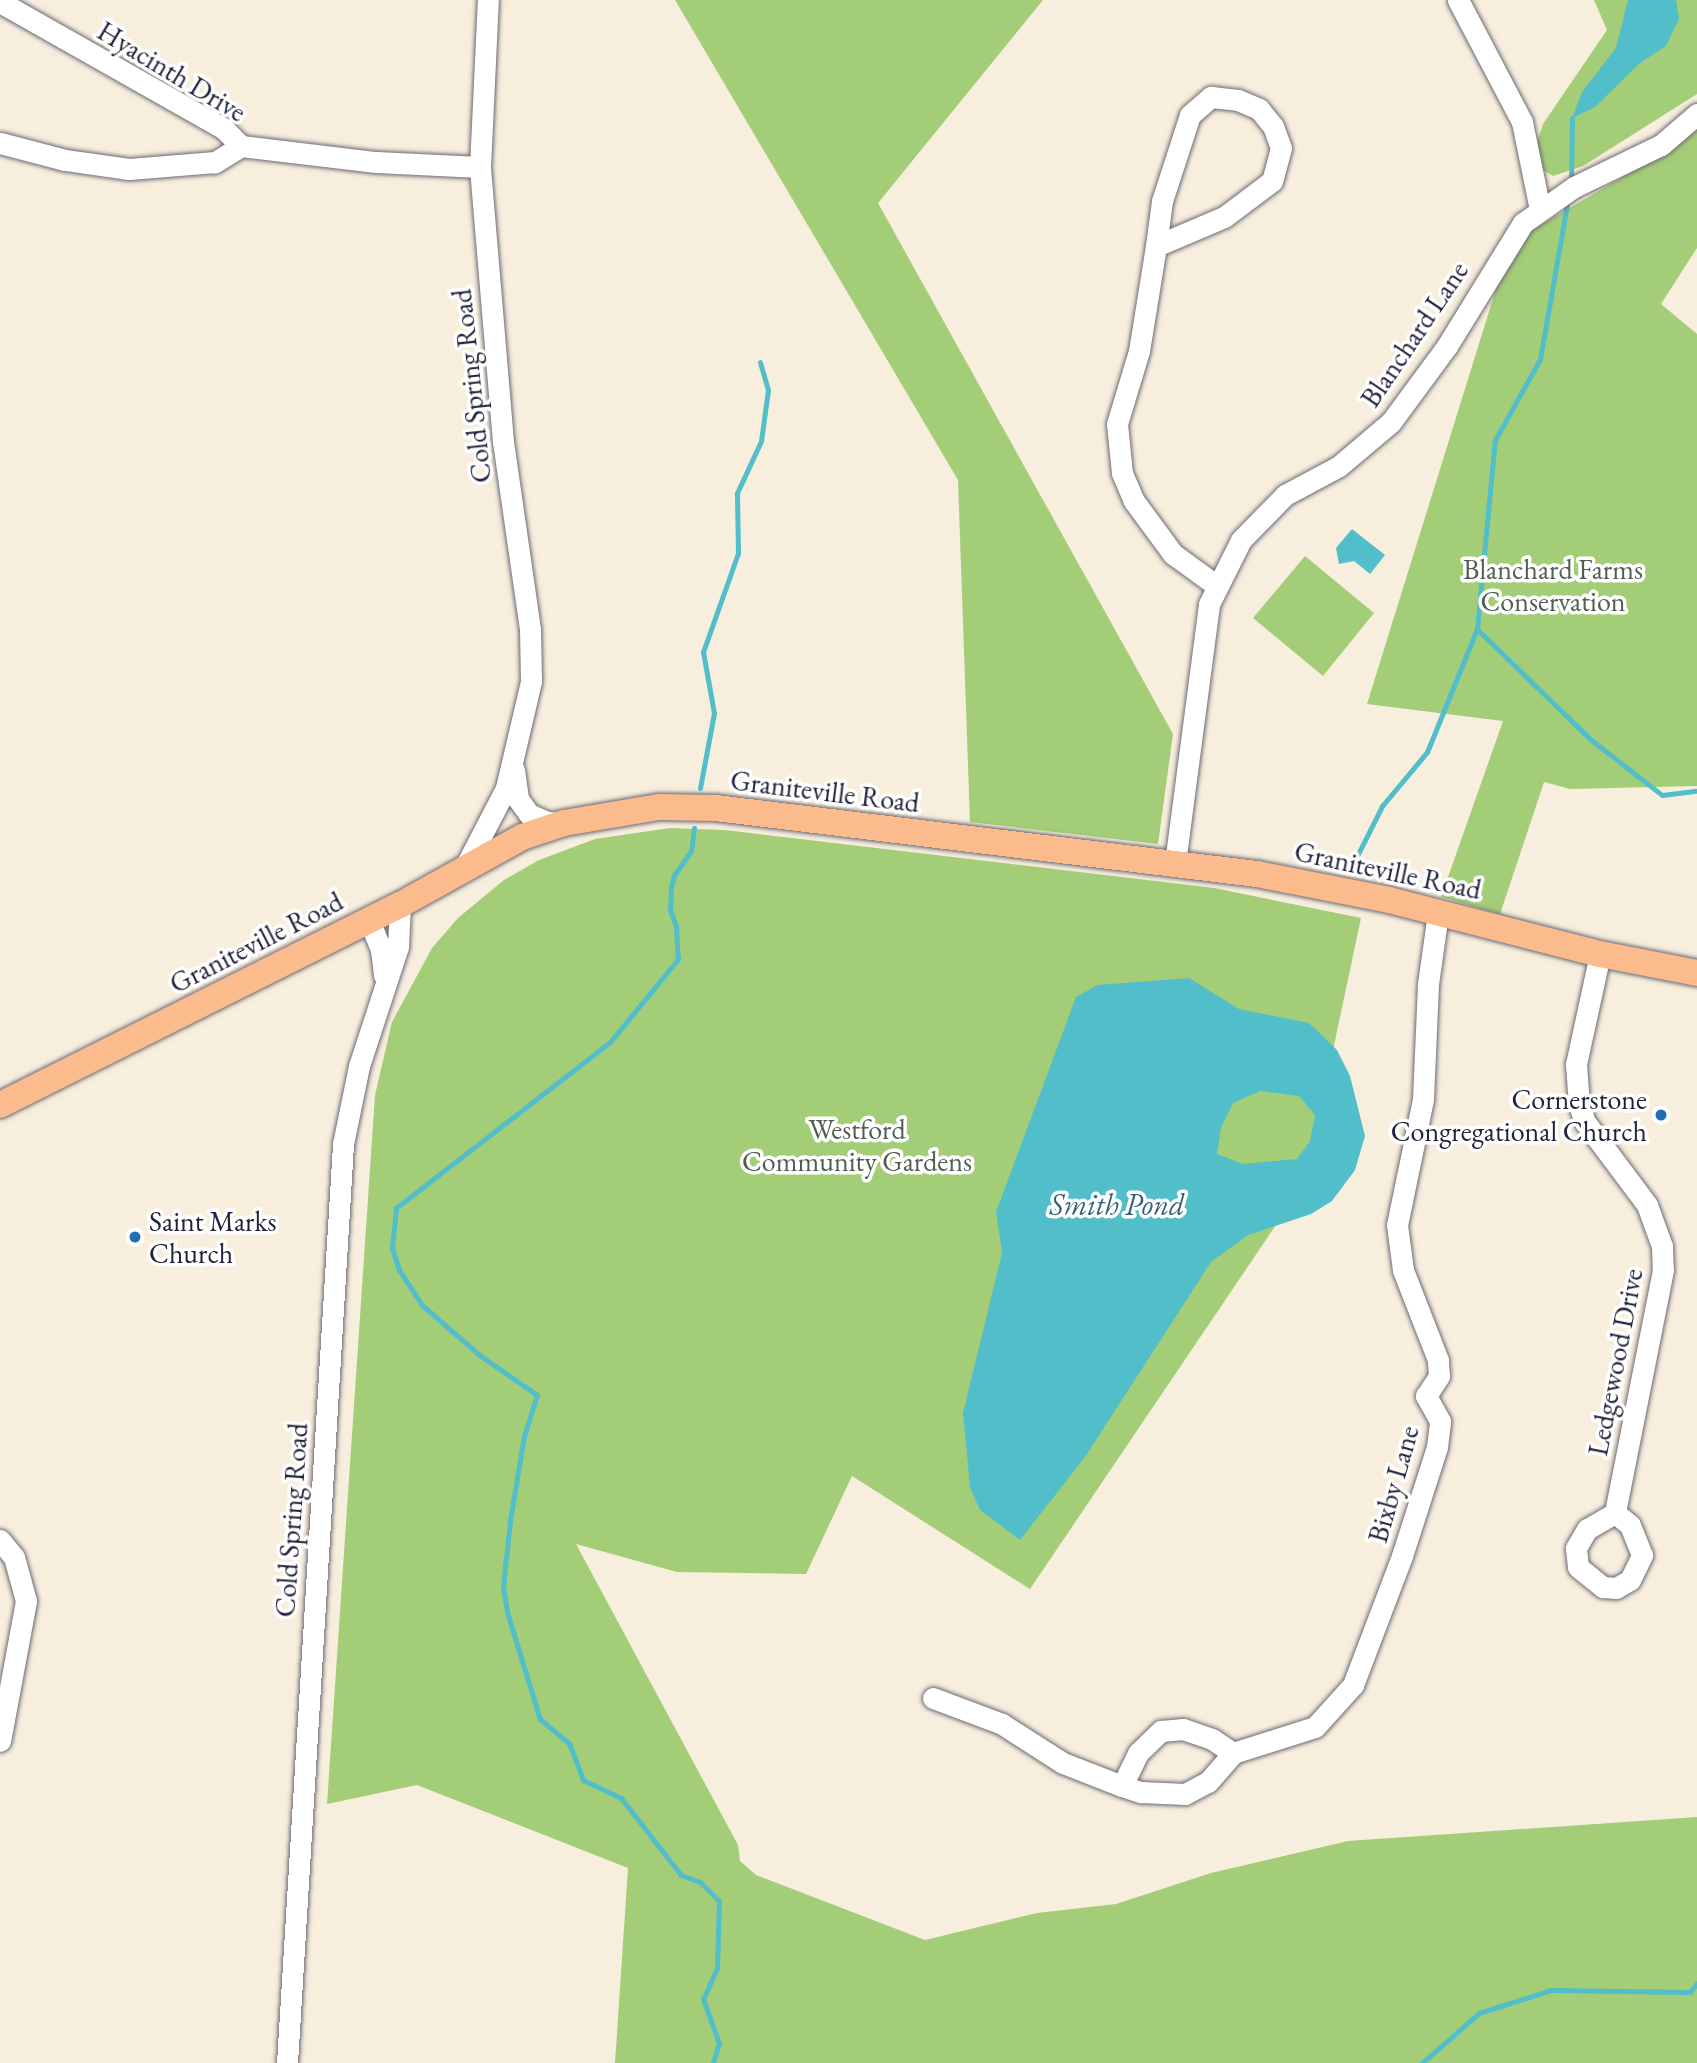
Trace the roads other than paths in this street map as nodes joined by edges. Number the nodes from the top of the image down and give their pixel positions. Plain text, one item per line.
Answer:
1 (488, 0) edge
2 (1458, 0) edge
3 (0, 2) edge
4 (1697, 114) edge
5 (0, 143) edge
6 (241, 146) junction
7 (480, 167) junction
8 (1540, 210) junction
9 (1156, 246) junction
10 (1217, 586) junction
11 (513, 764) junction
12 (564, 822) junction
13 (1175, 863) junction
14 (466, 865) junction
15 (400, 905) junction
16 (1438, 913) junction
17 (369, 920) junction
18 (1600, 954) junction
19 (1697, 973) edge
20 (383, 985) junction
21 (0, 1105) edge
22 (1615, 1513) dead end
23 (0, 1540) edge
24 (933, 1698) dead end
25 (0, 1741) edge
26 (1233, 1753) junction
27 (1122, 1786) junction
28 (287, 2063) edge

1 - 7 street, Cold Spring Road
2 - 8 street
3 - 6 street, Hyacinth Drive
4 - 8 street, Blanchard Lane
5 - 6 street, Hyacinth Drive
6 - 7 street, Hyacinth Drive
7 - 11 street, Cold Spring Road
8 - 10 street, Blanchard Lane
9 - 9 street
9 - 10 street
10 - 13 street, Blanchard Lane
11 - 12 street, Cold Spring Road
11 - 14 street, Cold Spring Road
12 - 13 main road, Graniteville Road
12 - 14 main road, Graniteville Road
13 - 16 main road, Graniteville Road
14 - 15 main road, Graniteville Road
15 - 17 main road, Graniteville Road
15 - 20 street, Cold Spring Road
16 - 18 main road, Graniteville Road
16 - 26 street, Bixby Lane
17 - 20 street, Cold Spring Road
17 - 21 main road, Graniteville Road
18 - 19 main road, Graniteville Road
18 - 22 street, Ledgewood Drive
20 - 28 street, Cold Spring Road
23 - 25 street
24 - 27 street
26 - 27 street
26 - 27 street

